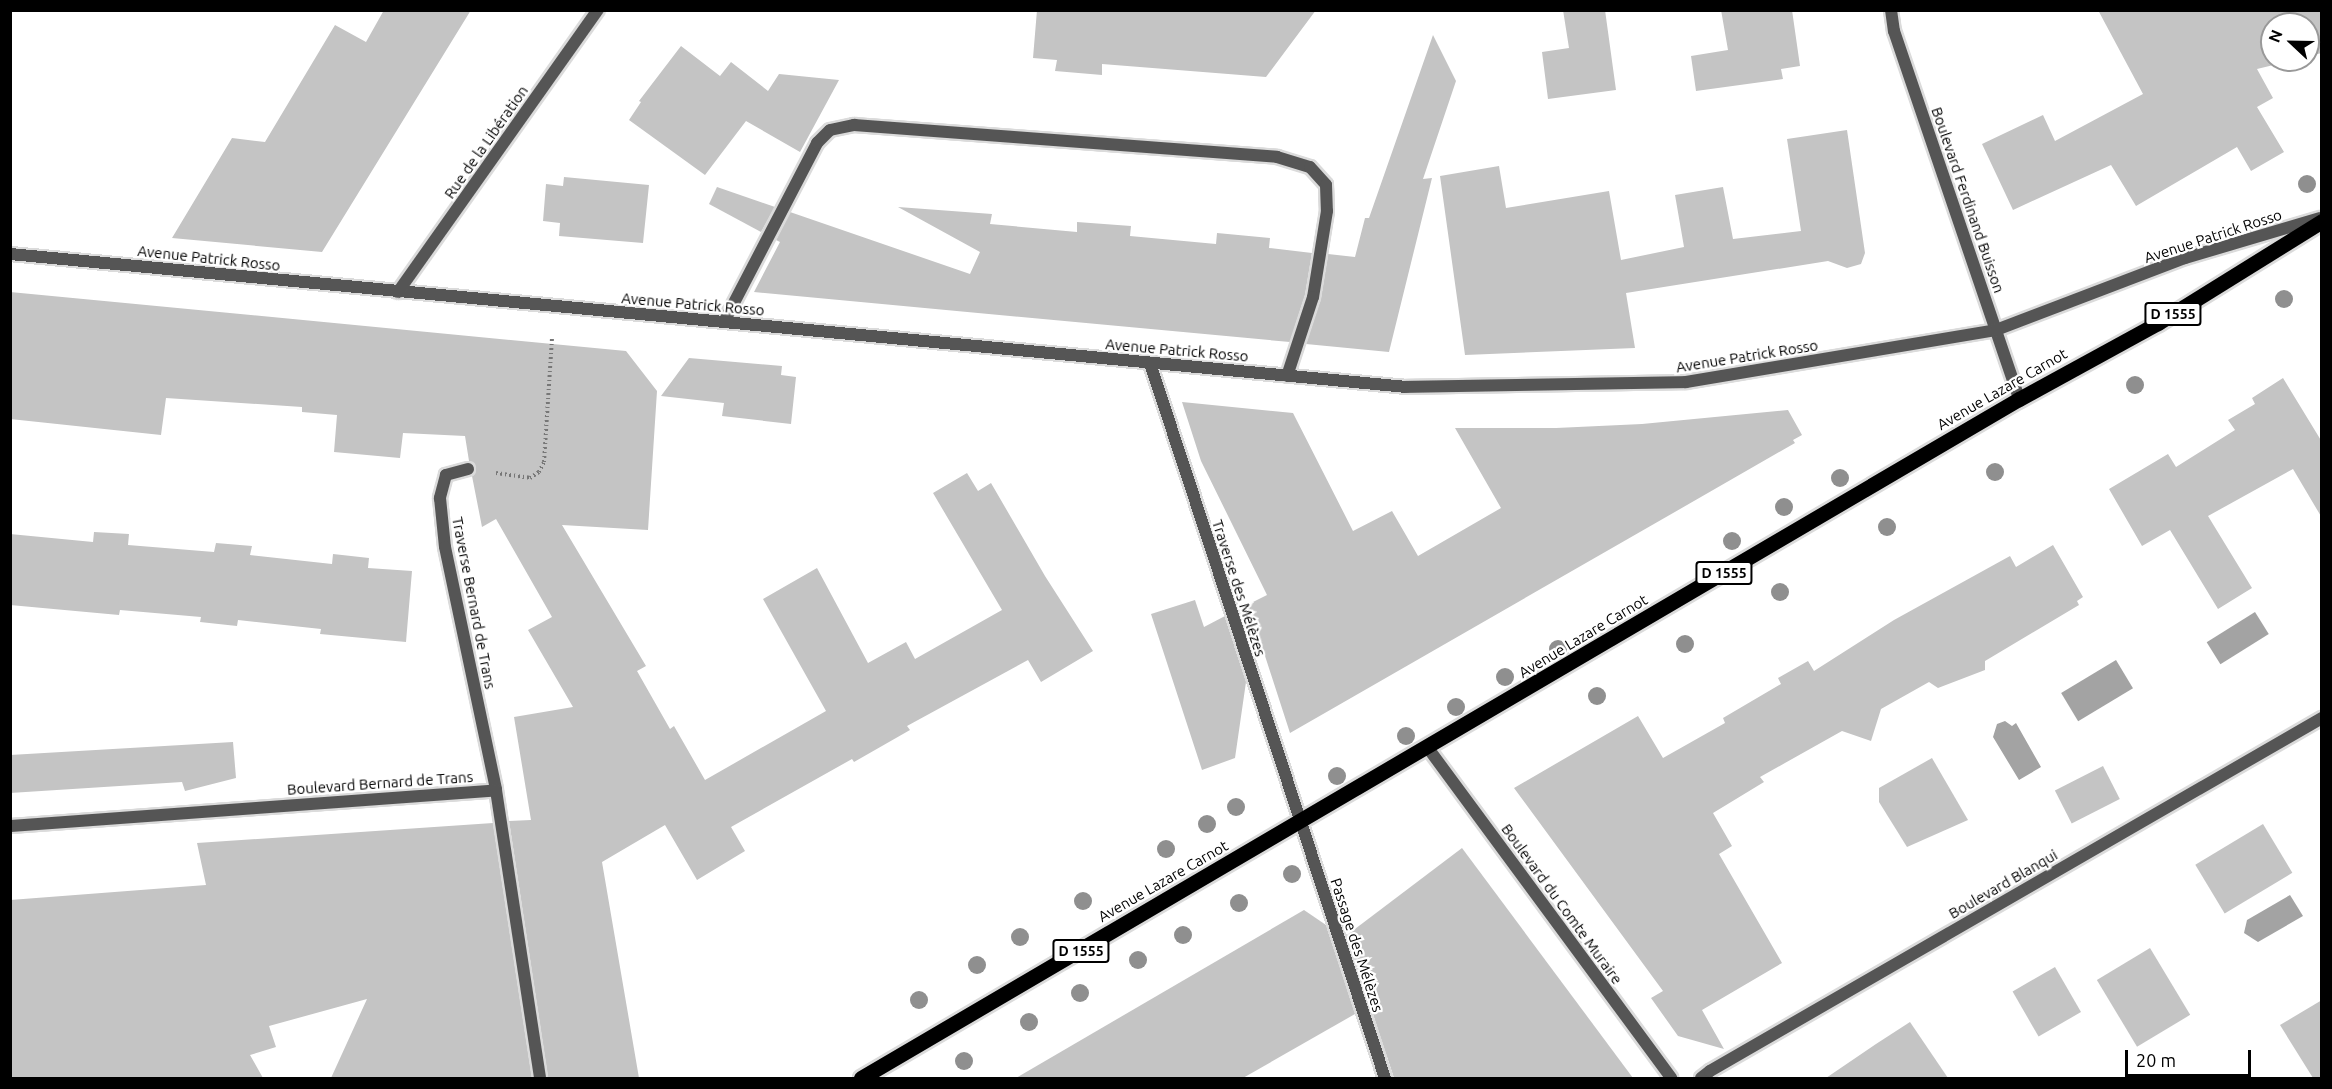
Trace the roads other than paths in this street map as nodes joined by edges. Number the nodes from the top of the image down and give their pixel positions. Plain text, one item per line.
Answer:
1 (598, 10) edge
2 (1891, 10) edge
3 (2322, 220) edge
4 (10, 254) edge
5 (398, 292) junction
6 (724, 322) junction
7 (1996, 330) junction
8 (1150, 363) junction
9 (1287, 376) junction
10 (2019, 399) junction
11 (468, 469) road end
12 (2322, 718) edge
13 (1428, 748) junction
14 (496, 789) junction
15 (1300, 822) junction
16 (10, 826) edge
17 (540, 1078) edge
18 (861, 1078) edge
19 (1385, 1078) edge
20 (1671, 1078) edge
21 (1701, 1078) edge

1 - 5 street, Rue de la Libération
2 - 7 street, Boulevard Ferdinand Buisson
3 - 7 street, Avenue Patrick Rosso
3 - 10 main road, Avenue Lazare Carnot / D 1555
4 - 5 street, Avenue Patrick Rosso
5 - 6 street, Avenue Patrick Rosso
6 - 8 street, Avenue Patrick Rosso
6 - 9 street
7 - 9 street, Avenue Patrick Rosso
7 - 10 street, Boulevard Ferdinand Buisson
8 - 9 street, Avenue Patrick Rosso
8 - 15 street, Traverse des Mélèzes
10 - 13 main road, Avenue Lazare Carnot / D 1555
11 - 14 street, Traverse Bernard de Trans
12 - 21 street, Boulevard Blanqui
13 - 15 main road, Avenue Lazare Carnot / D 1555
13 - 20 street, Boulevard du Comte Muraire
14 - 16 street, Boulevard Bernard de Trans
14 - 17 street, Boulevard Bernard de Trans
15 - 18 main road, Avenue Lazare Carnot / D 1555
15 - 19 street, Passage des Mélèzes

